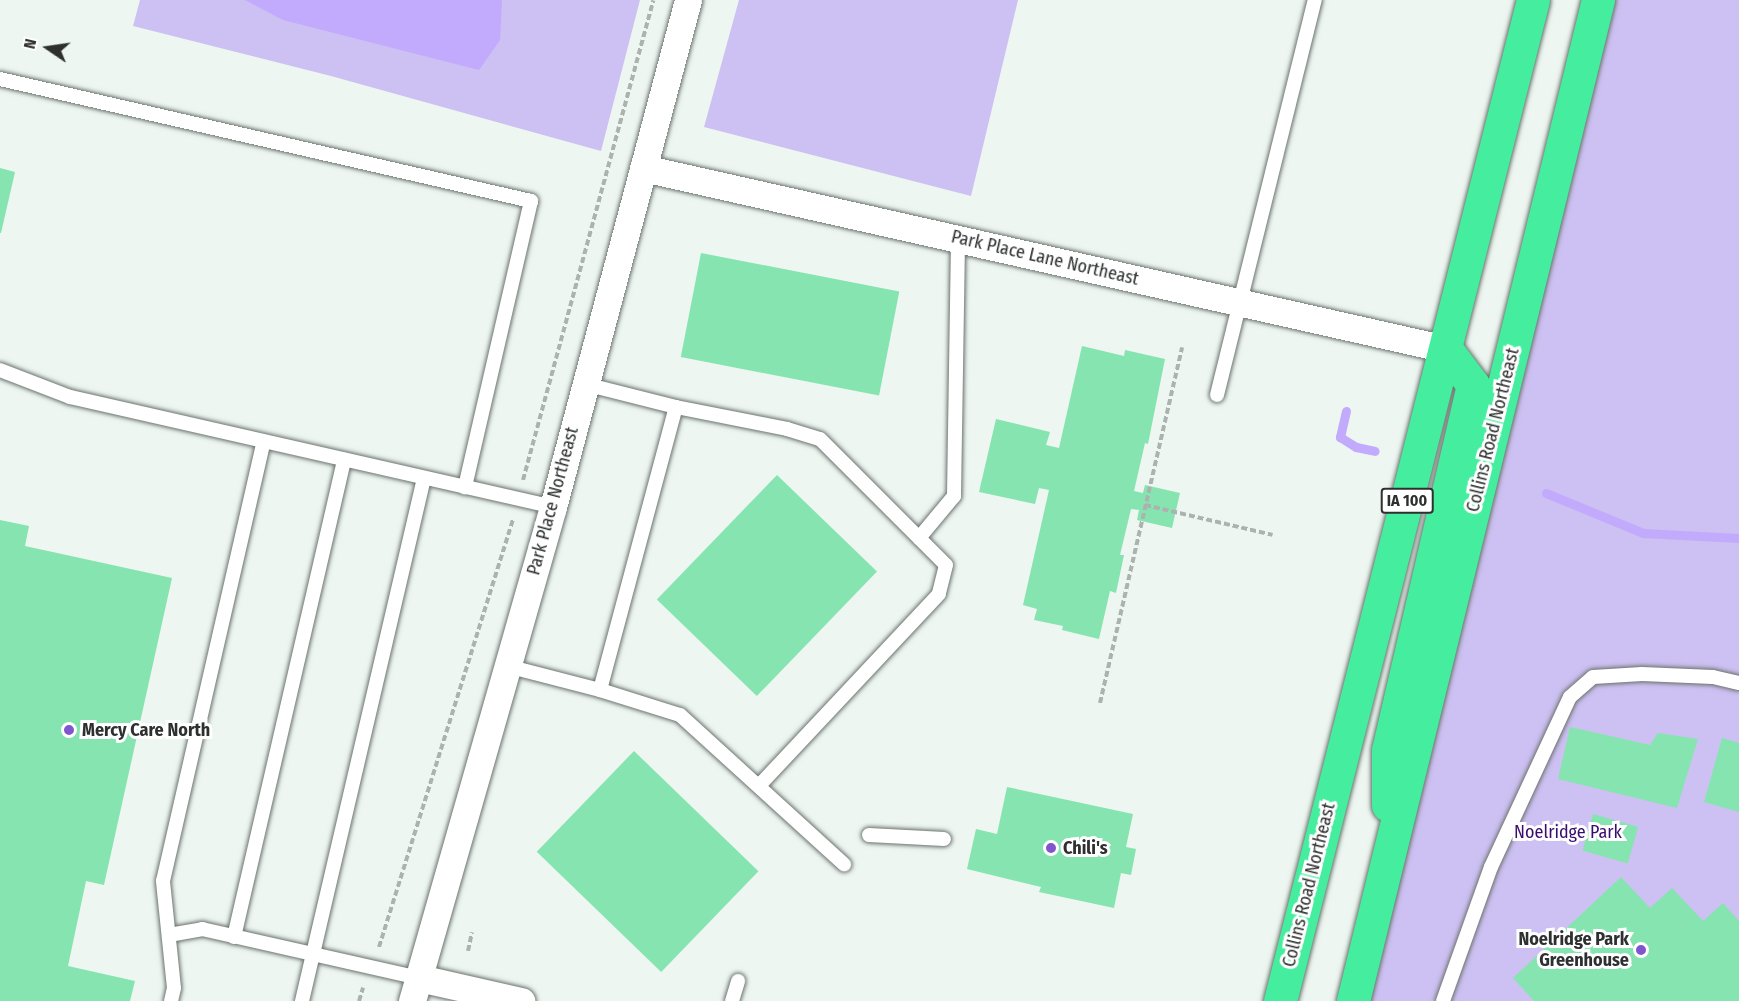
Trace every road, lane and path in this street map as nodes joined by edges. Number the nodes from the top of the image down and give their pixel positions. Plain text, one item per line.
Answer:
1 (688, 0) edge
2 (1315, 0) edge
3 (1533, 0) edge
4 (1598, 0) edge
5 (0, 79) edge
6 (643, 168) junction
7 (958, 239) junction
8 (1239, 302) junction
9 (1182, 347) dead end
10 (1446, 350) junction
11 (0, 370) edge
12 (585, 384) junction
13 (1217, 395) dead end
14 (676, 407) junction
15 (264, 441) junction
16 (344, 459) junction
17 (424, 478) junction
18 (465, 487) junction
19 (1145, 505) junction
20 (553, 507) junction
21 (1273, 535) dead end
22 (919, 538) junction
23 (507, 666) junction
24 (1739, 683) edge
25 (600, 690) junction
26 (1100, 703) dead end
27 (759, 786) junction
28 (869, 835) dead end
29 (944, 839) dead end
30 (1387, 861) junction
31 (844, 864) dead end
32 (472, 932) dead end
33 (169, 935) junction
34 (234, 937) junction
35 (468, 951) dead end
36 (313, 954) junction
37 (738, 981) dead end
38 (416, 990) edge
39 (171, 1001) edge
40 (302, 1001) edge
41 (521, 1001) edge
42 (732, 1001) edge
43 (1280, 1001) edge
44 (1353, 1001) edge
45 (1443, 1001) edge

1 - 6 street, Park Place Northeast
2 - 8 lane
3 - 10 highway, Collins Road Northeast / IA 100
4 - 30 highway, Collins Road Northeast
5 - 18 lane
6 - 7 street, Park Place Lane Northeast
6 - 12 street, Park Place Northeast
7 - 8 street, Park Place Lane Northeast
7 - 22 lane
8 - 10 street, Park Place Lane Northeast
8 - 13 lane
9 - 19 path
10 - 30 highway, Collins Road Northeast
10 - 43 highway, Collins Road Northeast / IA 100
11 - 15 lane
12 - 14 lane
12 - 20 street, Park Place Northeast
14 - 22 lane
14 - 25 lane
15 - 16 lane
15 - 33 lane
16 - 17 lane
16 - 34 lane
17 - 18 lane
17 - 36 lane
18 - 20 lane
19 - 21 path
19 - 26 path
20 - 23 street, Park Place Northeast
22 - 27 lane
23 - 25 lane
23 - 38 street, Park Place Northeast
24 - 45 lane
25 - 27 lane
27 - 31 lane
28 - 29 lane
30 - 44 highway, Collins Road Northeast
32 - 35 path
33 - 34 lane
33 - 39 lane
34 - 36 lane
36 - 38 lane
36 - 40 lane
37 - 42 lane
38 - 41 street

